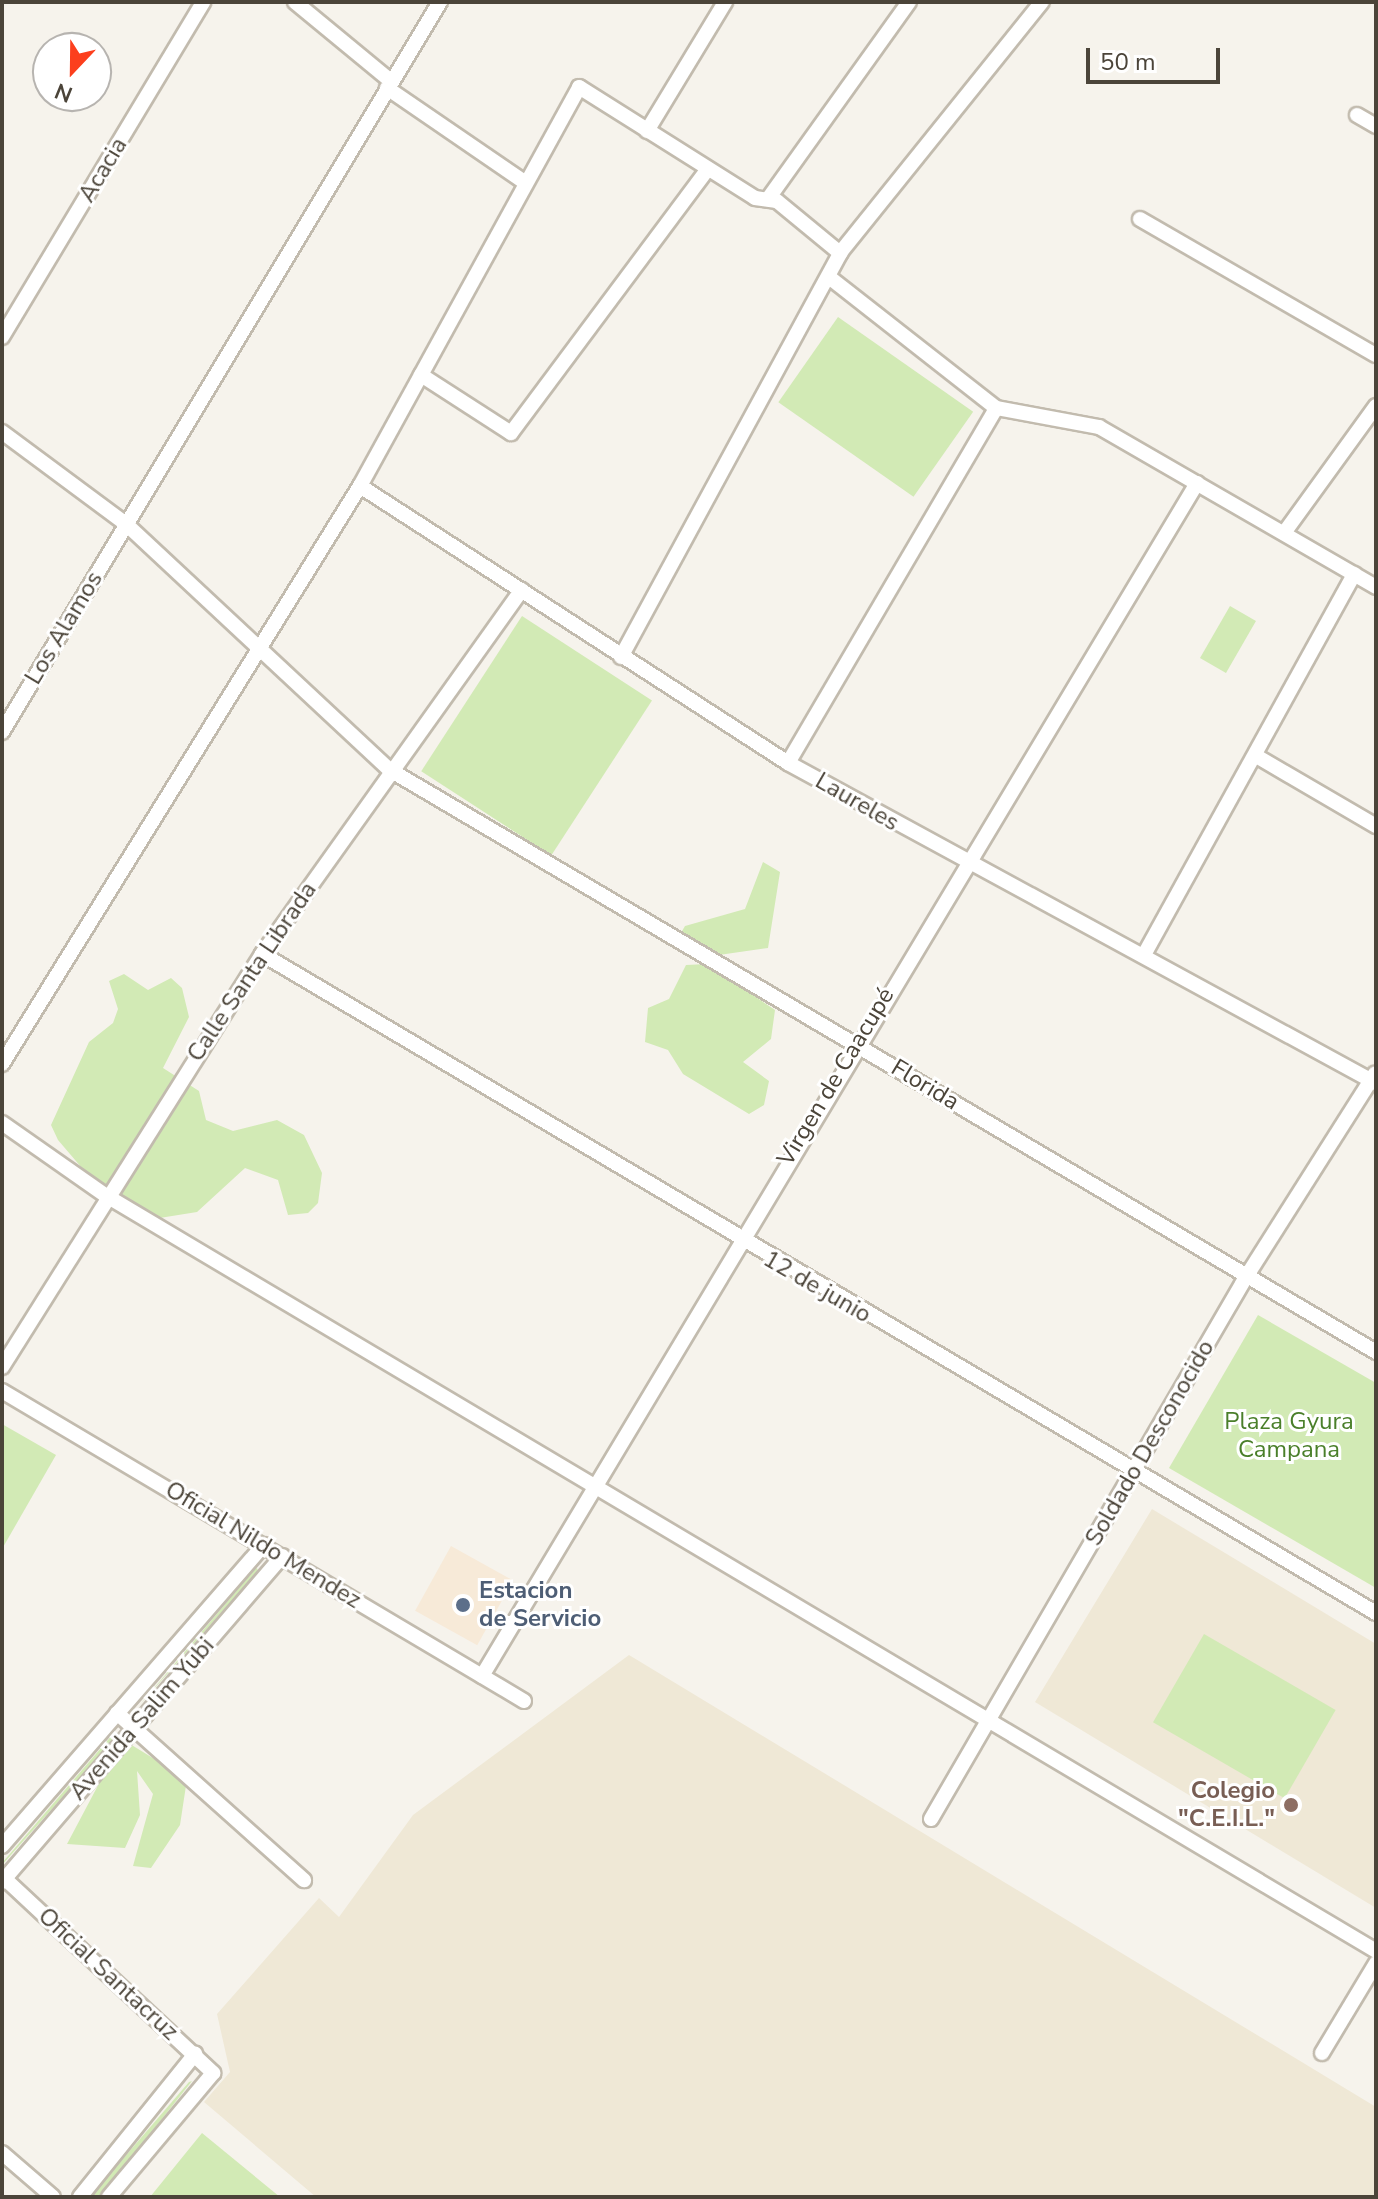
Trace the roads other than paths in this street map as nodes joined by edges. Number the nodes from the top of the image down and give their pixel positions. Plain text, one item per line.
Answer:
1 (203, 2) edge
2 (295, 2) edge
3 (440, 2) edge
4 (725, 2) edge
5 (909, 2) edge
6 (1042, 2) edge
7 (389, 85) junction
8 (1357, 115) dead end
9 (1376, 126) edge
10 (647, 131) junction
11 (708, 169) junction
12 (526, 183) junction
13 (768, 199) junction
14 (1140, 219) dead end
15 (840, 253) junction
16 (829, 277) junction
17 (2, 337) edge
18 (1376, 355) edge
19 (421, 375) junction
20 (1376, 406) edge
21 (996, 408) junction
22 (2, 432) edge
23 (1197, 483) junction
24 (360, 486) junction
25 (127, 525) junction
26 (1284, 533) junction
27 (1354, 574) junction
28 (1376, 587) edge
29 (522, 590) junction
30 (260, 653) junction
31 (621, 657) junction
32 (2, 732) edge
33 (1258, 757) junction
34 (788, 763) junction
35 (390, 770) junction
36 (1376, 826) edge
37 (965, 864) junction
38 (1145, 953) junction
39 (262, 954) junction
40 (855, 1044) junction
41 (2, 1064) edge
42 (1374, 1078) edge
43 (2, 1123) edge
44 (105, 1195) junction
45 (739, 1242) junction
46 (1246, 1277) junction
47 (1376, 1352) edge
48 (2, 1367) edge
49 (2, 1391) edge
50 (1133, 1472) junction
51 (594, 1482) junction
52 (264, 1545) junction
53 (282, 1556) junction
54 (1376, 1613) edge
55 (482, 1676) junction
56 (524, 1701) dead end
57 (117, 1713) junction
58 (989, 1720) junction
59 (134, 1728) junction
60 (931, 1819) dead end
61 (2, 1846) edge
62 (3, 1879) edge
63 (304, 1880) dead end
64 (1376, 1951) edge
65 (1376, 1963) edge
66 (1322, 2053) dead end
67 (195, 2054) junction
68 (2, 2153) edge
69 (53, 2197) edge
70 (80, 2197) edge
71 (109, 2197) edge

1 - 17 street, Acacia
2 - 7 street
3 - 7 street, Los Alamos
4 - 10 street
5 - 13 street
6 - 15 street
7 - 12 street
7 - 25 street, Los Alamos
8 - 9 street
10 - 11 street
10 - 12 street
11 - 13 street
11 - 19 street
12 - 19 street
13 - 15 street
14 - 18 street
15 - 16 street
16 - 21 street
16 - 31 street
19 - 24 street
20 - 26 street
21 - 23 street
21 - 34 street
22 - 25 street, Florida
23 - 26 street
23 - 37 street, Virgen de Caacupé
24 - 29 street, Laureles
24 - 30 street
25 - 30 street, Florida
25 - 32 street, Los Alamos
26 - 27 street
27 - 28 street
27 - 33 street
29 - 31 street, Laureles
29 - 35 street, Calle Santa Librada
30 - 35 street, Florida
30 - 41 street
31 - 34 street, Laureles
33 - 36 street
33 - 38 street
34 - 37 street, Laureles
35 - 39 street, Calle Santa Librada
35 - 40 street, Florida
37 - 38 street, Laureles
37 - 40 street, Virgen de Caacupé
38 - 42 street, Laureles
39 - 44 street, Calle Santa Librada
39 - 45 street, 12 de junio
40 - 45 street, Virgen de Caacupé
40 - 46 street, Florida
42 - 46 street, Soldado Desconocido
43 - 44 street
44 - 48 street, Calle Santa Librada
44 - 51 street
45 - 50 street, 12 de junio
45 - 51 street, Virgen de Caacupé
46 - 47 street, Florida
46 - 50 street, Soldado Desconocido
49 - 52 street, Oficial Nildo Mendez
50 - 54 street, 12 de junio
50 - 58 street, Soldado Desconocido
51 - 55 street, Virgen de Caacupé
51 - 58 street
52 - 53 street, Oficial Nildo Mendez
52 - 57 street, Avenida Salim Yubi
53 - 55 street, Oficial Nildo Mendez
53 - 59 street, Avenida Salim Yubi
55 - 56 street, Oficial Nildo Mendez
57 - 59 street
57 - 61 street, Avenida Salim Yubi
58 - 60 street, Soldado Desconocido
58 - 64 street
59 - 62 street, Avenida Salim Yubi
59 - 63 street
62 - 67 street, Oficial Santacruz
65 - 66 street
67 - 70 street
67 - 71 street, Oficial Santacruz
68 - 69 street

